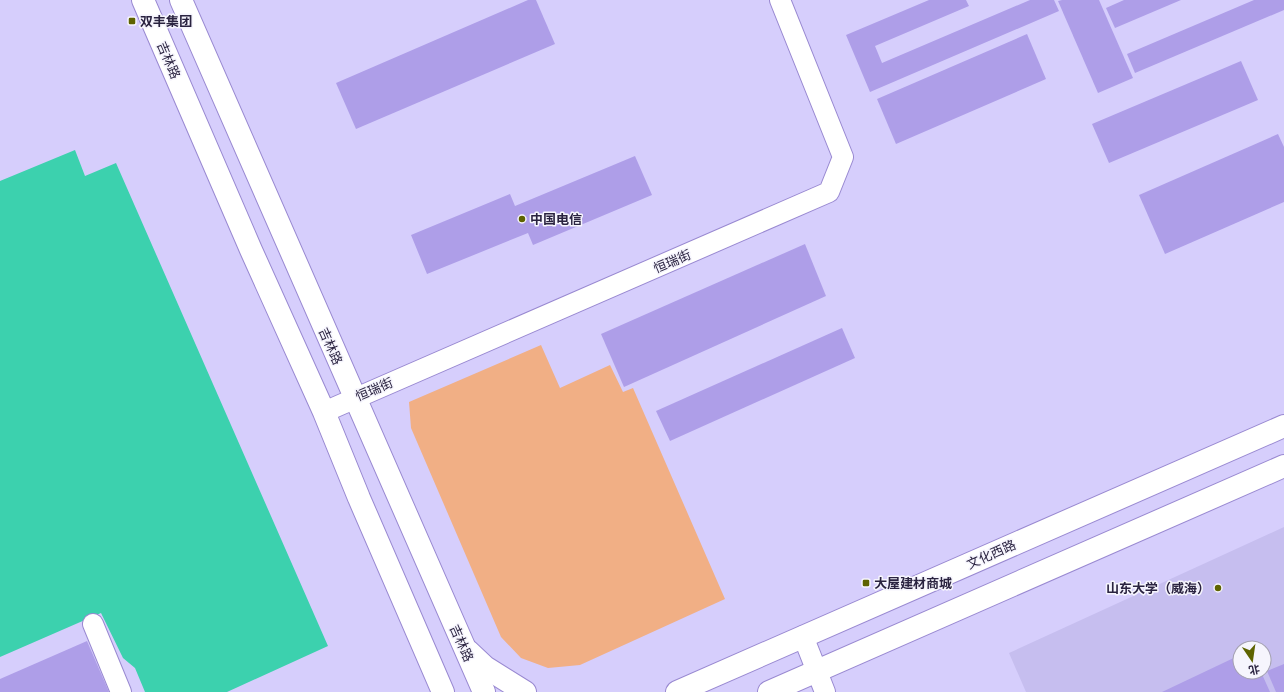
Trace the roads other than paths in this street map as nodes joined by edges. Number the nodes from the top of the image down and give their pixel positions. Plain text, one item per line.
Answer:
1 (143, 0) edge
2 (180, 0) edge
3 (780, 0) edge
4 (354, 398) junction
5 (324, 412) junction
6 (1284, 426) edge
7 (1284, 466) edge
8 (93, 624) dead end
9 (803, 636) junction
10 (464, 647) junction
11 (427, 654) junction
12 (816, 671) junction
13 (121, 692) edge
14 (428, 692) edge
15 (443, 692) edge
16 (484, 692) edge
17 (525, 692) edge
18 (677, 692) edge
19 (769, 692) edge
20 (825, 692) edge

1 - 5 main road, 吉林路
2 - 4 main road, 吉林路
3 - 4 street, 恒瑞街
4 - 5 street, 恒瑞街
4 - 10 main road, 吉林路
5 - 11 main road, 吉林路
6 - 9 main road, 文化西路
7 - 12 main road
8 - 13 street
9 - 12 street
9 - 18 main road, 文化西路
10 - 16 main road, 吉林路
10 - 17 main road
11 - 14 main road
11 - 15 main road, 吉林路
12 - 19 main road
12 - 20 street

